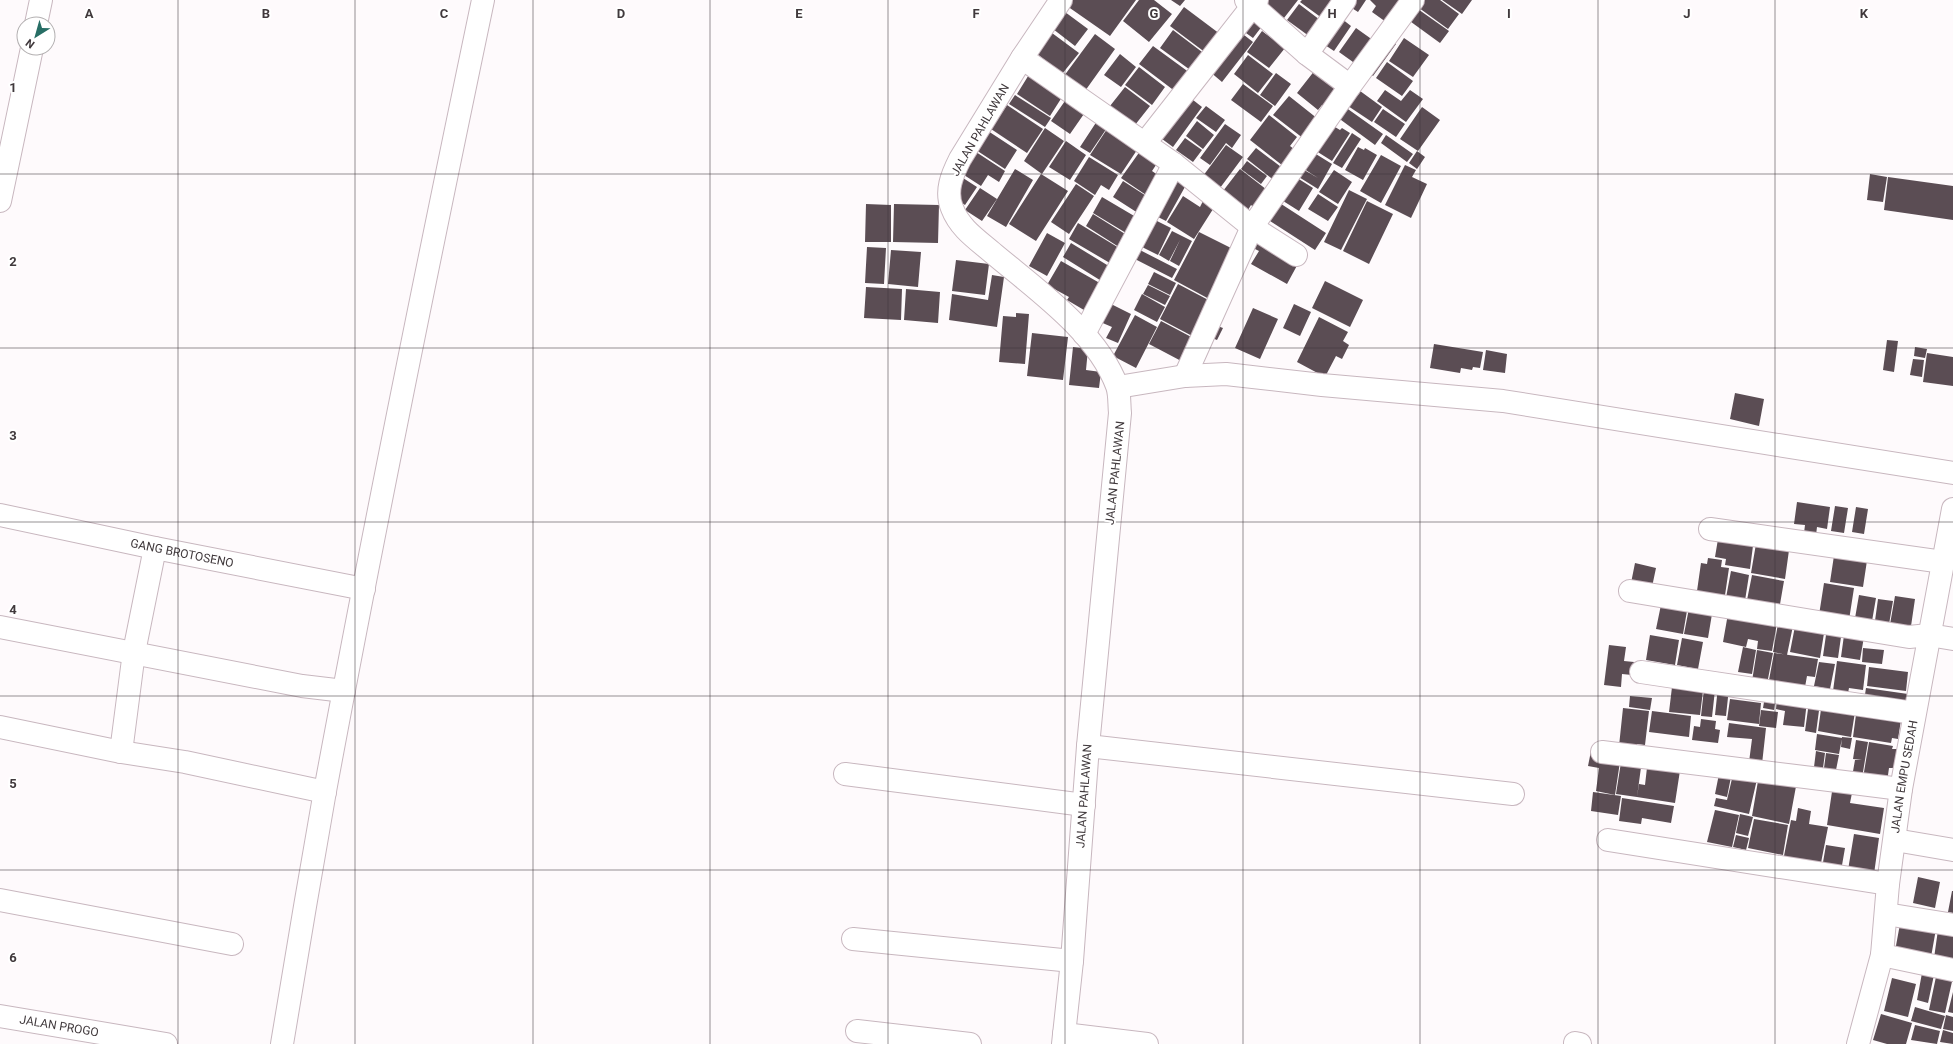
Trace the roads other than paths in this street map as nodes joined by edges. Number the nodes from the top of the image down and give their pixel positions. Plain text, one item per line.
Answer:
1 (40, 0) edge
2 (484, 0) edge
3 (1061, 0) edge
4 (1345, 0) edge
5 (1413, 0) edge
6 (1252, 2) edge
7 (37, 16) edge
8 (1307, 54) junction
9 (30, 56) edge
10 (1022, 58) junction
11 (1350, 86) junction
12 (1145, 143) junction
13 (1174, 164) junction
14 (2, 176) edge
15 (0, 201) edge
16 (1252, 227) junction
17 (1296, 255) dead end
18 (1084, 334) junction
19 (1184, 376) junction
20 (1118, 388) junction
21 (1953, 473) edge
22 (1953, 509) edge
23 (0, 515) edge
24 (1710, 529) dead end
25 (1950, 535) edge
26 (155, 548) junction
27 (1943, 562) junction
28 (364, 589) junction
29 (1630, 591) dead end
30 (0, 627) edge
31 (1929, 635) junction
32 (1953, 639) edge
33 (134, 652) junction
34 (1641, 672) dead end
35 (344, 691) junction
36 (1914, 713) junction
37 (0, 727) edge
38 (1088, 746) junction
39 (121, 752) junction
40 (1602, 752) dead end
41 (845, 774) dead end
42 (1901, 789) junction
43 (325, 792) junction
44 (1513, 794) dead end
45 (1084, 805) junction
46 (1608, 840) dead end
47 (1895, 840) junction
48 (1953, 850) edge
49 (1888, 884) junction
50 (0, 900) edge
51 (1886, 914) junction
52 (1953, 925) edge
53 (853, 938) dead end
54 (232, 944) dead end
55 (1882, 955) junction
56 (1072, 961) junction
57 (1953, 970) edge
58 (0, 1016) edge
59 (857, 1031) dead end
60 (1064, 1039) edge
61 (166, 1044) edge
62 (282, 1044) edge
63 (970, 1044) edge
64 (1147, 1044) edge
65 (1858, 1044) edge

1 - 7 street
2 - 28 street
3 - 10 street, JALAN PAHLAWAN
4 - 8 street
5 - 11 street
6 - 8 street
6 - 12 street
8 - 11 street
9 - 14 street
10 - 12 street
10 - 18 street, JALAN PAHLAWAN
11 - 16 street
12 - 13 street
13 - 16 street
13 - 18 street
14 - 15 street
16 - 17 street
16 - 19 street
18 - 20 street, JALAN PAHLAWAN
19 - 20 street
19 - 21 street
20 - 38 street, JALAN PAHLAWAN
22 - 25 street, JALAN EMPU SEDAH
23 - 26 street, GANG BROTOSENO
24 - 27 street
25 - 27 street, JALAN EMPU SEDAH
26 - 28 street, GANG BROTOSENO
26 - 33 street
27 - 31 street, JALAN EMPU SEDAH
28 - 35 street
29 - 31 street
30 - 33 street
31 - 32 street
31 - 36 street, JALAN EMPU SEDAH
33 - 35 street
33 - 39 street
34 - 36 street
35 - 43 street
36 - 42 street, JALAN EMPU SEDAH
37 - 39 street
38 - 44 street
38 - 45 street, JALAN PAHLAWAN
39 - 43 street
40 - 42 street
41 - 45 street
42 - 47 street, JALAN EMPU SEDAH
43 - 62 street
45 - 56 street, JALAN PAHLAWAN
46 - 49 street
47 - 48 street
47 - 49 street, JALAN EMPU SEDAH
49 - 51 street, JALAN EMPU SEDAH
50 - 54 street
51 - 52 street
51 - 55 street, JALAN EMPU SEDAH
53 - 56 street
55 - 57 street
55 - 65 street, JALAN EMPU SEDAH
56 - 60 street, JALAN PAHLAWAN
58 - 61 street, JALAN PROGO
59 - 63 street
60 - 64 street

